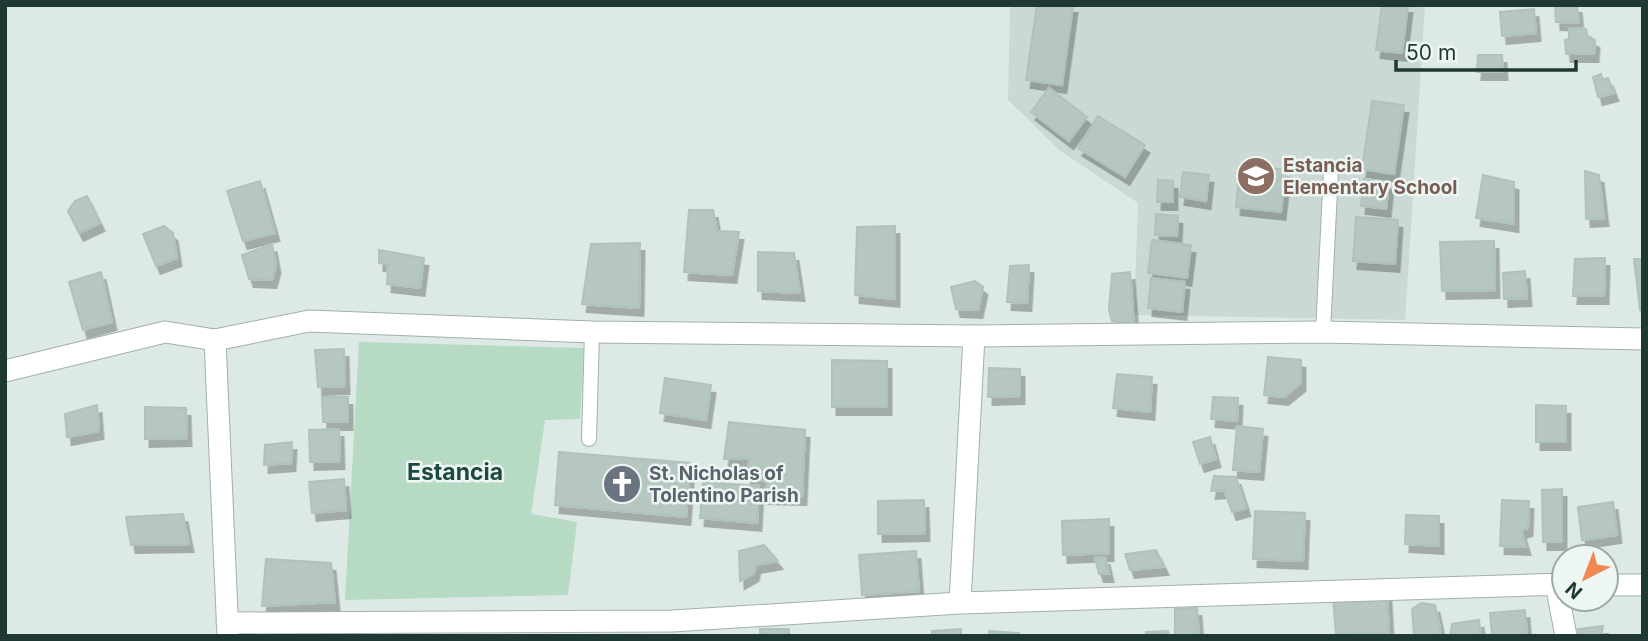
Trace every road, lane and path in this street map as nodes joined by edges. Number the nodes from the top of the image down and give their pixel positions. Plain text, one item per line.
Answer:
1 (1331, 170) dead end
2 (592, 332) junction
3 (1323, 332) junction
4 (974, 336) junction
5 (1643, 338) edge
6 (215, 340) junction
7 (5, 371) edge
8 (589, 439) dead end
9 (1550, 584) edge
10 (1620, 585) edge
11 (1643, 586) edge
12 (960, 603) junction
13 (1563, 613) edge
14 (227, 629) edge
15 (1566, 636) edge

1 - 3 lane
2 - 4 street
2 - 6 street
2 - 8 lane
3 - 4 street
3 - 5 street
4 - 12 street
6 - 7 street
6 - 14 street
9 - 12 street
10 - 11 street
12 - 14 street
13 - 15 street

